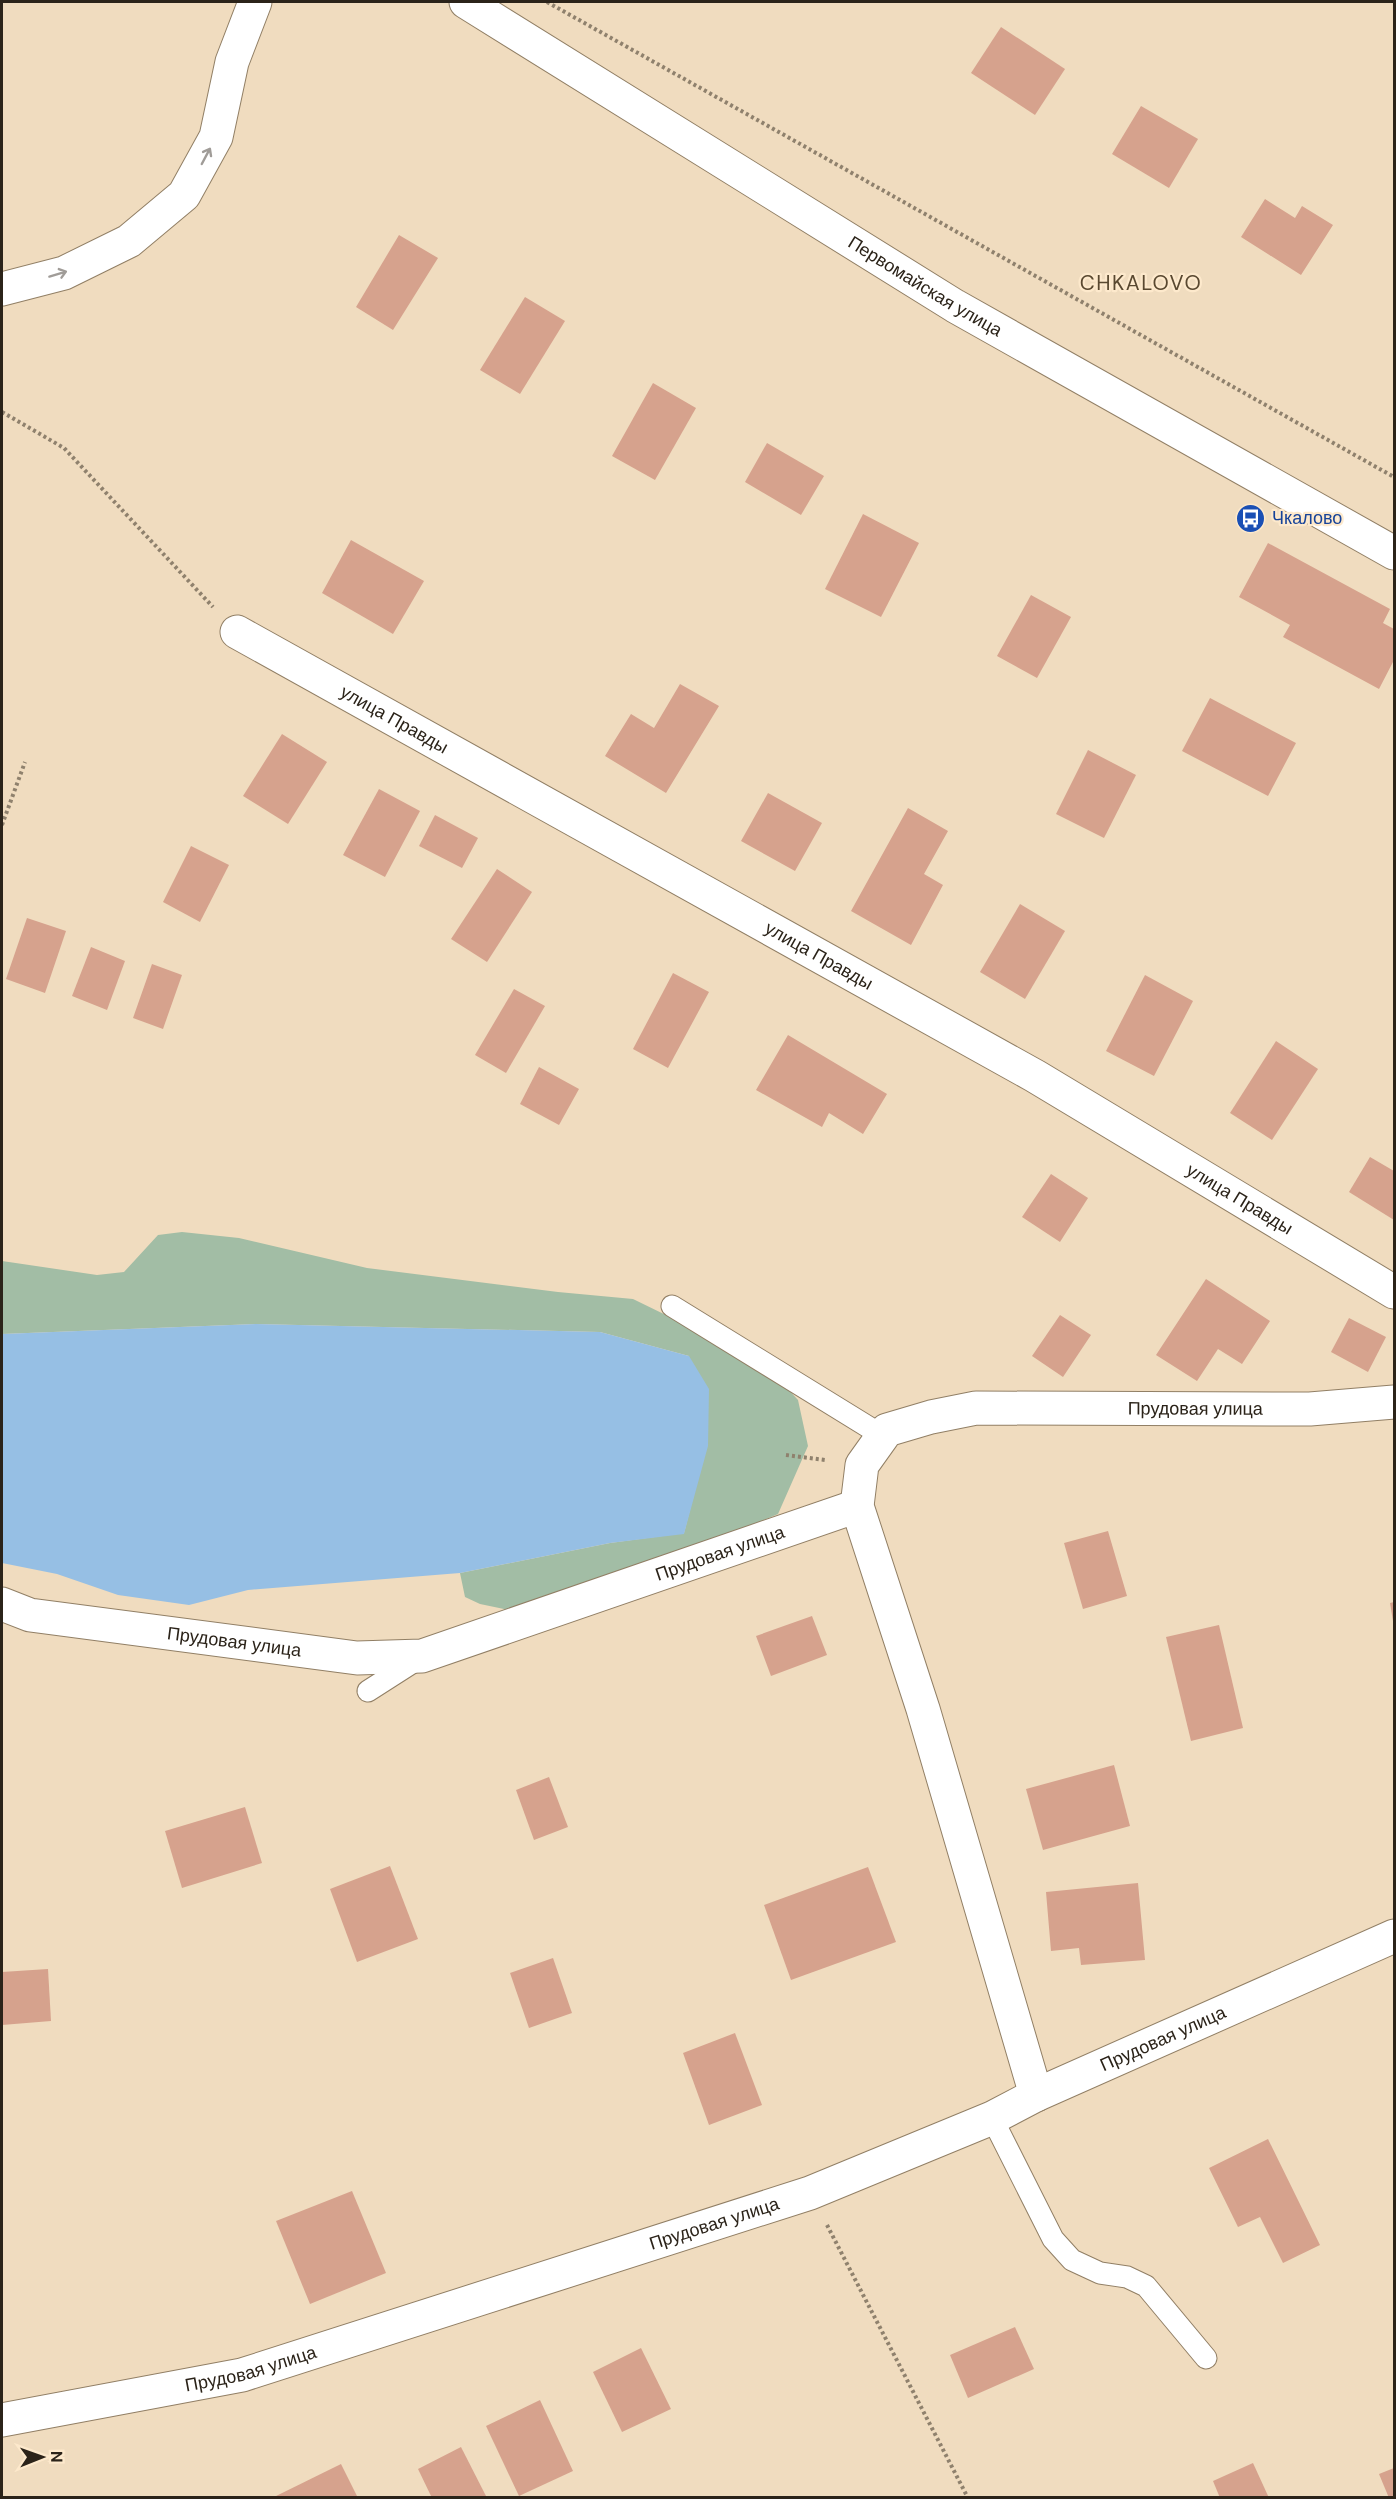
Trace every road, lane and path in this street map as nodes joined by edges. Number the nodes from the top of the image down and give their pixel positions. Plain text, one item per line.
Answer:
1 (255, 2) edge
2 (466, 2) edge
3 (547, 2) edge
4 (2, 289) edge
5 (2, 412) edge
6 (1395, 477) edge
7 (1395, 553) edge
8 (237, 632) joint
9 (25, 762) dead end
10 (2, 825) edge
11 (1395, 1293) edge
12 (672, 1306) dead end
13 (1395, 1402) edge
14 (883, 1436) junction
15 (857, 1506) junction
16 (2, 1604) edge
17 (422, 1656) junction
18 (368, 1691) dead end
19 (1395, 1936) edge
20 (1035, 2095) junction
21 (992, 2118) junction
22 (810, 2193) junction
23 (1206, 2358) dead end
24 (2, 2420) edge
25 (968, 2498) edge

4 -> 1 street
2 - 7 street, Первомайская улица
3 - 6 path
5 - 8 path
8 - 11 street, улица Правды
9 - 10 path
12 - 14 lane
13 - 14 street, Прудовая улица
14 - 15 street, Прудовая улица
15 - 17 street, Прудовая улица
15 - 20 street
16 - 17 street, Прудовая улица
17 - 18 lane
19 - 20 street, Прудовая улица
20 - 21 street, Прудовая улица
21 - 22 street, Прудовая улица
21 - 23 lane
22 - 24 street, Прудовая улица
22 - 25 path

